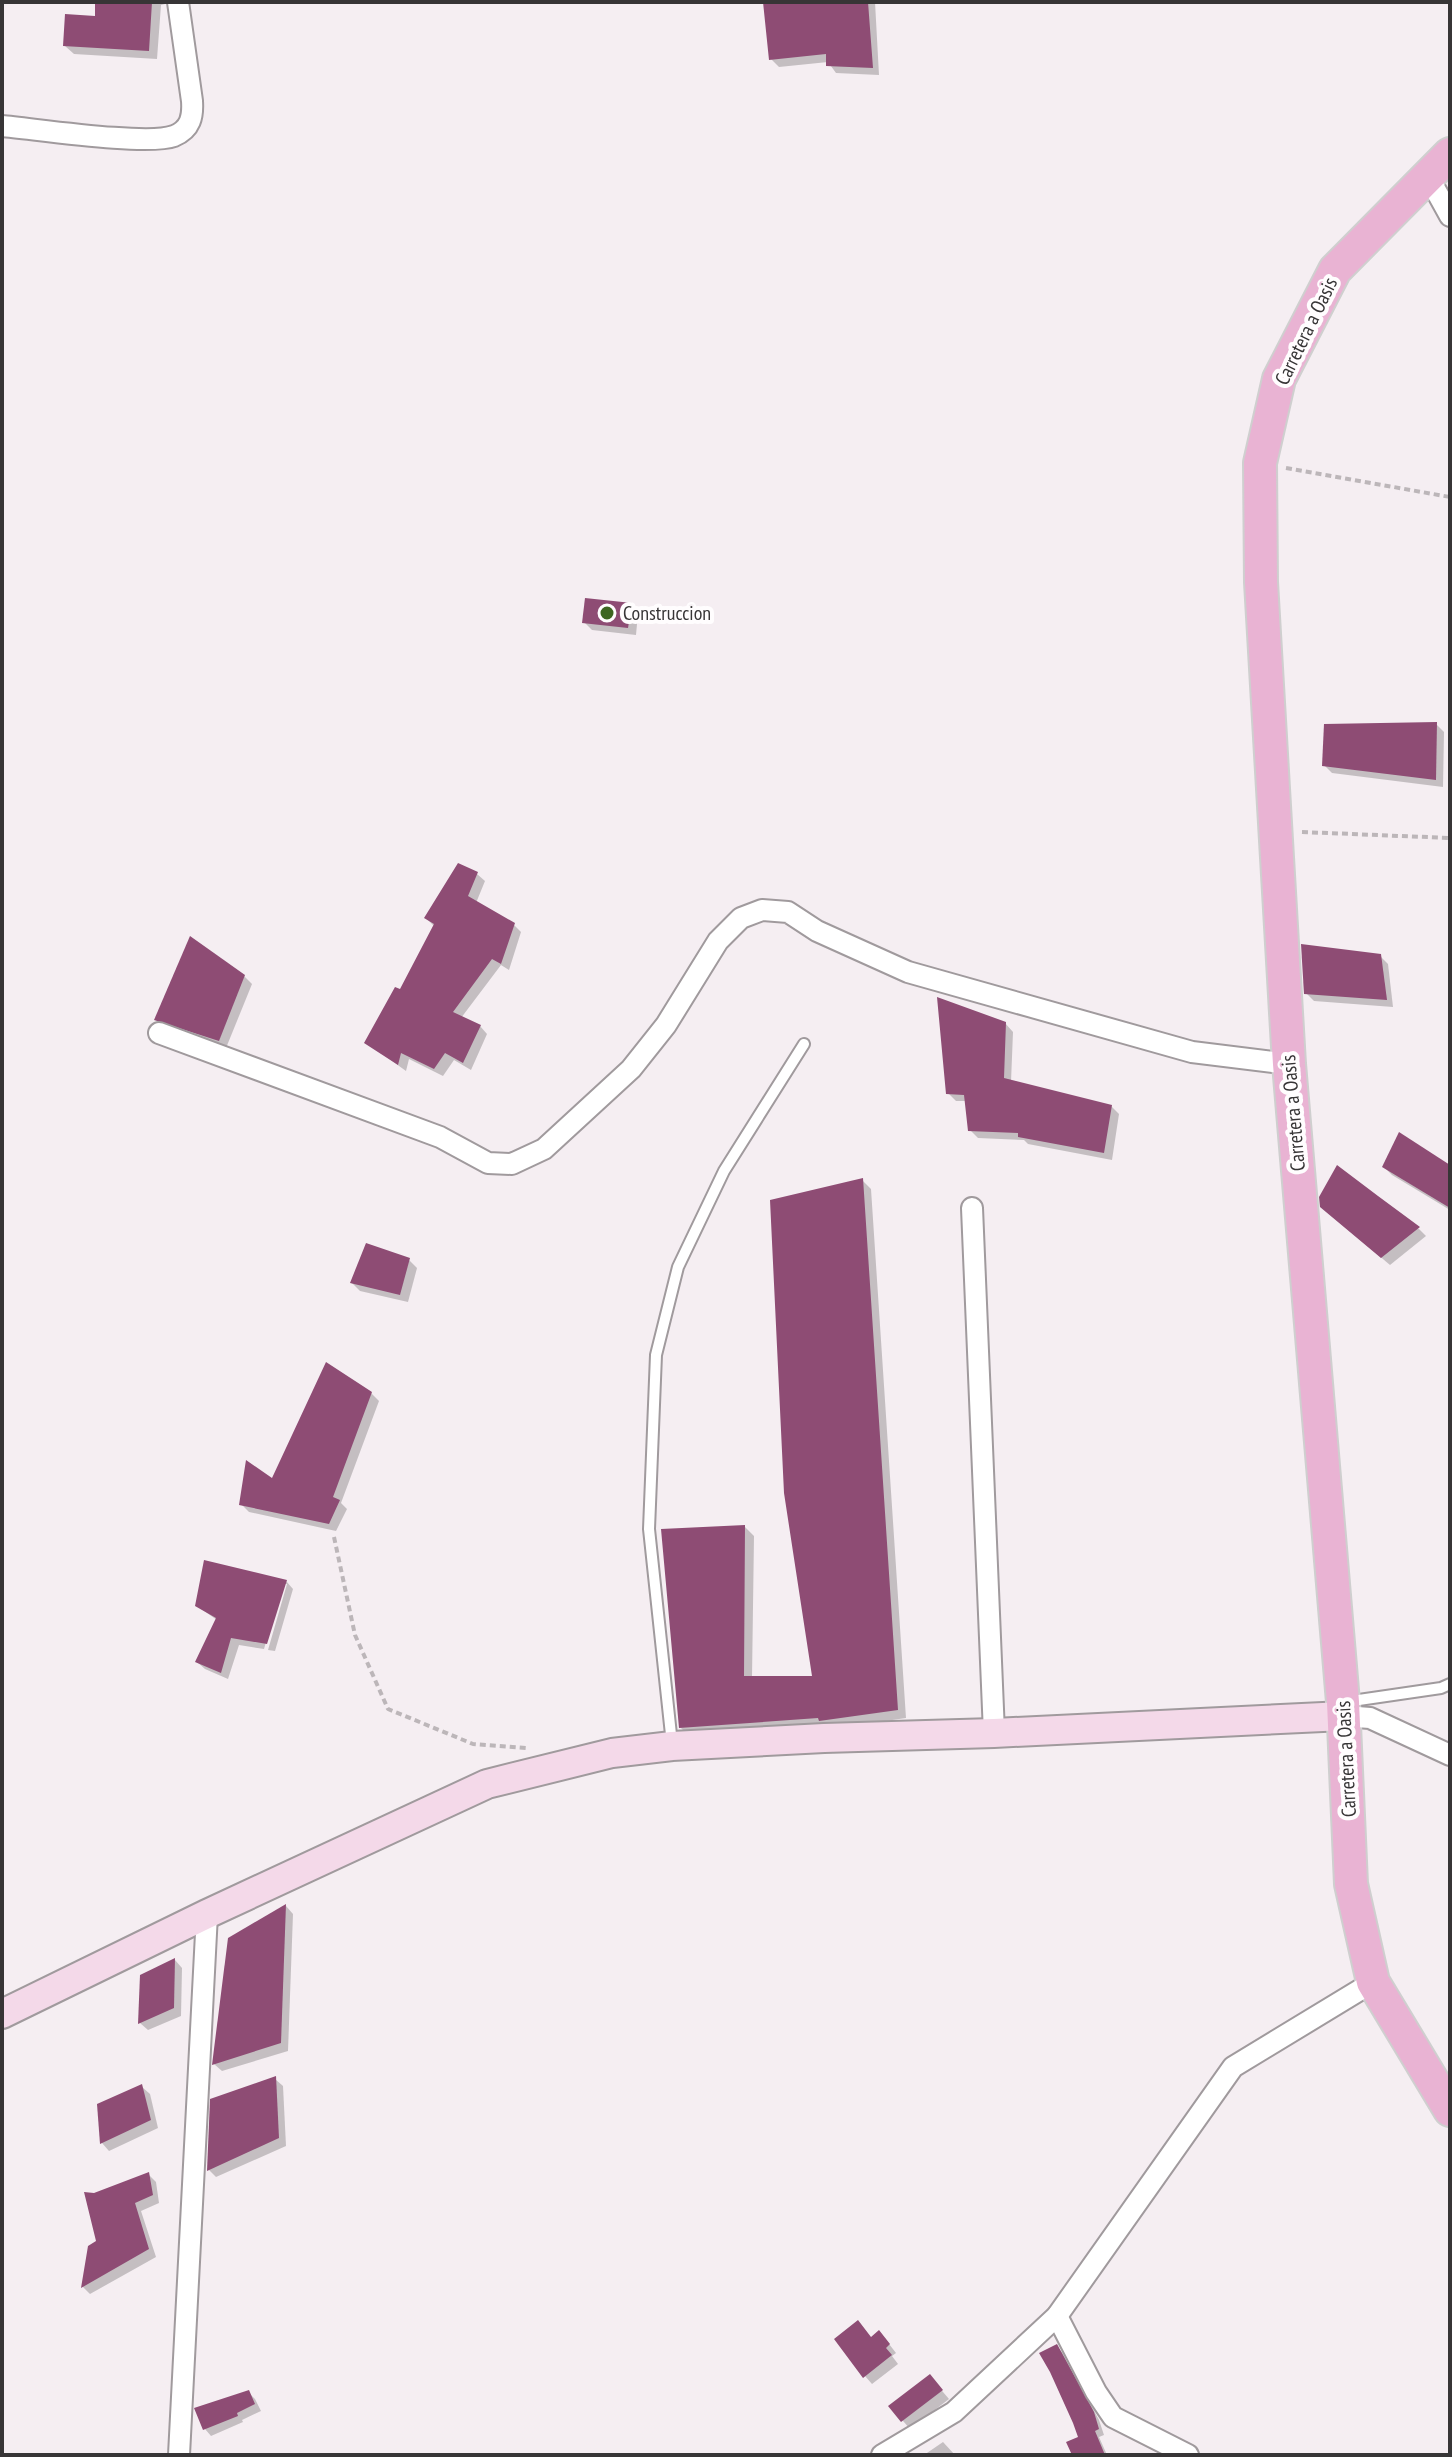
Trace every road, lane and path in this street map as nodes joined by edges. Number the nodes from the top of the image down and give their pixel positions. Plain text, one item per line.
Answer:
1 (178, 2) edge
2 (2, 126) edge
3 (1450, 154) edge
4 (1429, 178) junction
5 (1450, 216) edge
6 (1260, 463) junction
7 (1450, 497) edge
8 (1275, 831) junction
9 (1450, 838) edge
10 (159, 1033) dead end
11 (804, 1044) dead end
12 (1289, 1064) junction
13 (972, 1208) dead end
14 (334, 1537) dead end
15 (1450, 1684) edge
16 (1344, 1709) junction
17 (994, 1733) junction
18 (672, 1746) junction
19 (535, 1748) dead end
20 (1450, 1755) edge
21 (207, 1914) junction
22 (1373, 1982) junction
23 (2, 2014) edge
24 (1450, 2110) edge
25 (1057, 2316) junction
26 (179, 2455) edge
27 (882, 2455) edge
28 (1188, 2455) edge

1 - 2 street
3 - 4 main road, Carretera a Oasis
4 - 5 street
4 - 6 main road, Carretera a Oasis
6 - 7 path
6 - 8 main road, Carretera a Oasis
8 - 9 path
8 - 12 main road, Carretera a Oasis
10 - 12 street
11 - 18 lane
12 - 16 main road, Carretera a Oasis
13 - 17 street
14 - 19 path
15 - 16 lane
16 - 17 street
16 - 20 street
16 - 22 main road, Carretera a Oasis
17 - 18 street
18 - 21 street
21 - 23 street
21 - 26 street
22 - 24 main road, Carretera a Oasis
22 - 25 street
25 - 27 street
25 - 28 street

